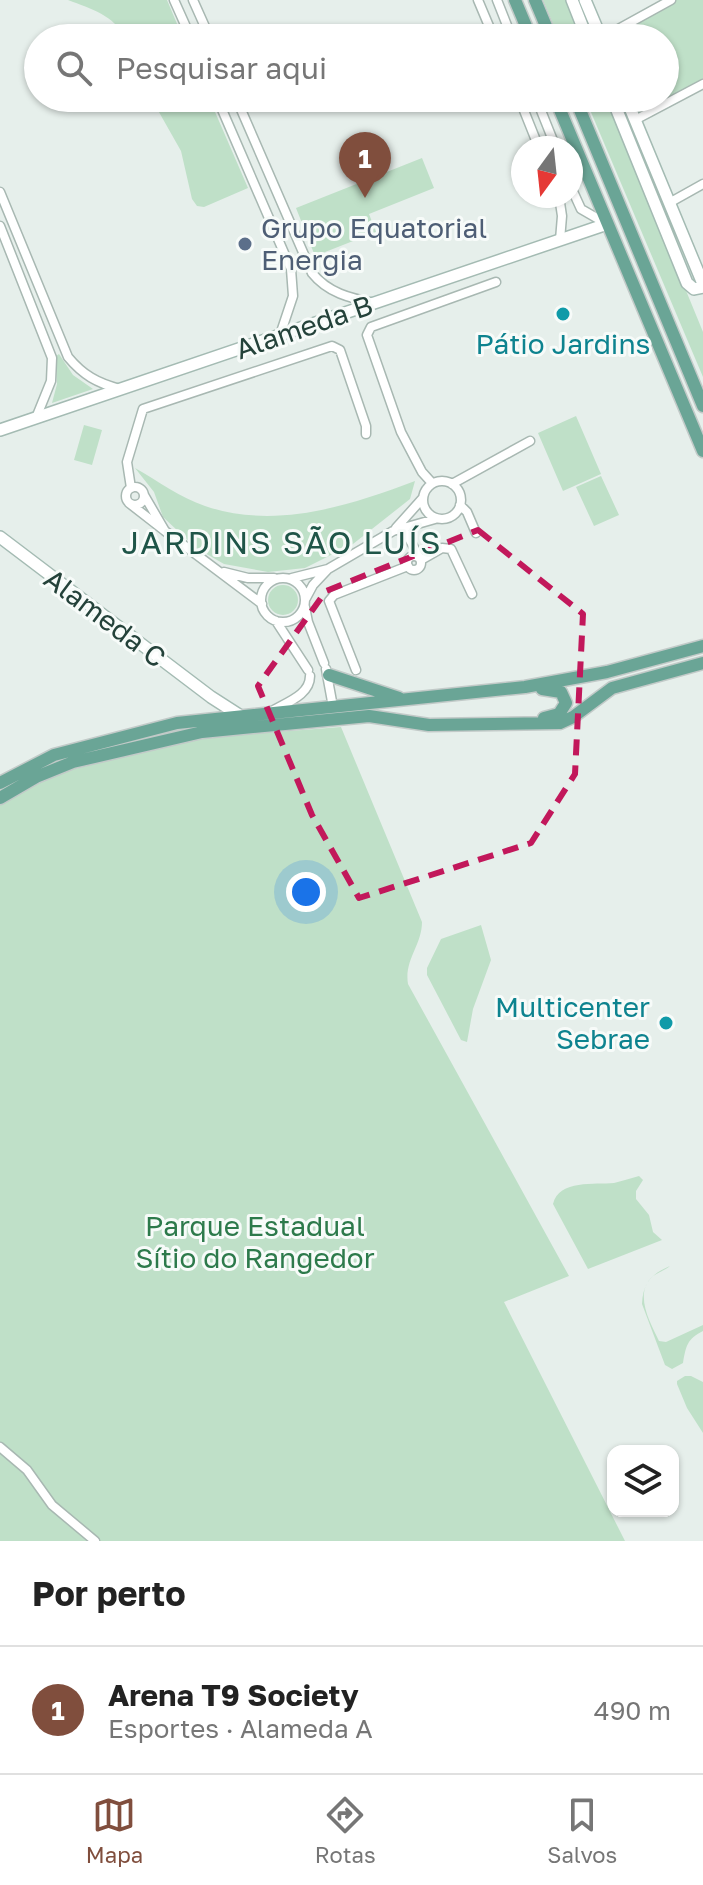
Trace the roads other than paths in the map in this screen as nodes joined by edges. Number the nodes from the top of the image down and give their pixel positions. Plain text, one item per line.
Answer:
1 (174, 0) edge
2 (193, 0) edge
3 (478, 0) edge
4 (497, 0) edge
5 (515, 0) edge
6 (535, 0) edge
7 (572, 0) edge
8 (585, 0) edge
9 (671, 0) edge
10 (185, 24) edge
11 (204, 24) edge
12 (488, 24) edge
13 (506, 24) edge
14 (525, 24) edge
15 (545, 24) edge
16 (581, 24) edge
17 (595, 24) edge
18 (627, 24) edge
19 (703, 84) edge
20 (679, 97) edge
21 (223, 112) edge
22 (242, 112) edge
23 (525, 112) edge
24 (542, 112) edge
25 (561, 112) edge
26 (581, 112) edge
27 (618, 112) edge
28 (632, 112) edge
29 (650, 112) edge
30 (635, 120) junction
31 (534, 136) edge
32 (551, 136) edge
33 (703, 184) edge
34 (0, 192) edge
35 (669, 203) junction
36 (561, 208) edge
37 (581, 208) edge
38 (607, 224) junction
39 (0, 226) edge
40 (19, 236) junction
41 (560, 240) junction
42 (7, 242) junction
43 (496, 282) dead end
44 (703, 286) edge
45 (375, 303) junction
46 (280, 335) junction
47 (121, 389) junction
48 (703, 406) edge
49 (36, 418) junction
50 (0, 430) edge
51 (366, 434) dead end
52 (530, 441) dead end
53 (703, 451) edge
54 (432, 483) junction
55 (452, 484) junction
56 (131, 488) junction
57 (144, 495) junction
58 (422, 499) junction
59 (129, 503) junction
60 (460, 505) junction
61 (455, 514) junction
62 (437, 519) junction
63 (403, 527) junction
64 (165, 531) junction
65 (393, 531) junction
66 (0, 537) edge
67 (420, 559) junction
68 (216, 569) junction
69 (328, 569) junction
70 (284, 578) junction
71 (472, 594) dead end
72 (305, 602) junction
73 (262, 604) junction
74 (275, 620) junction
75 (703, 646) edge
76 (703, 663) edge
77 (326, 669) junction
78 (356, 670) dead end
79 (487, 692) junction
80 (211, 697) junction
81 (405, 700) junction
82 (333, 707) junction
83 (268, 713) junction
84 (239, 715) junction
85 (211, 718) junction
86 (429, 725) junction
87 (0, 783) edge
88 (0, 798) edge
89 (0, 1447) edge
90 (95, 1541) edge

1 - 10 street
2 - 11 street
3 - 12 street
4 - 13 street
5 - 14 main road
6 - 15 main road
7 - 16 street
8 - 17 street
9 - 18 street
19 - 20 street
21 - 46 street
22 - 45 street
23 - 31 street
24 - 32 street
25 - 38 main road
26 - 48 main road
27 - 44 street
28 - 30 street
29 - 30 street
30 - 35 street
33 - 35 street
34 - 40 street
35 - 44 street
36 - 41 street
37 - 38 street
38 - 41 street, Alameda B
38 - 53 main road
39 - 42 street
40 - 42 street
40 - 47 street
41 - 45 street, Alameda B
42 - 49 street
43 - 54 street
45 - 46 street, Alameda B
46 - 47 street, Alameda B
47 - 49 street, Alameda B
49 - 50 street, Alameda B
51 - 56 street
52 - 55 street
54 - 55 street
54 - 58 street
55 - 60 street
56 - 57 street
56 - 59 street
57 - 59 street
57 - 64 street
58 - 62 street
58 - 65 street
59 - 64 street
60 - 61 street
60 - 61 street
61 - 62 street
62 - 63 street
63 - 65 street
63 - 67 street
64 - 68 street
65 - 69 street
66 - 80 street, Alameda C
67 - 71 street
67 - 78 street
68 - 70 street
68 - 73 street
69 - 70 street
69 - 72 street
70 - 72 street
70 - 73 street
72 - 74 street
72 - 77 street
73 - 74 street
74 - 83 street
75 - 79 main road
76 - 86 main road
77 - 81 main road
77 - 82 street
79 - 81 main road
79 - 86 main road
80 - 84 street, Alameda C
80 - 85 street
81 - 82 main road
82 - 83 main road
83 - 84 main road
84 - 85 main road
85 - 87 main road
86 - 88 main road
89 - 90 street

